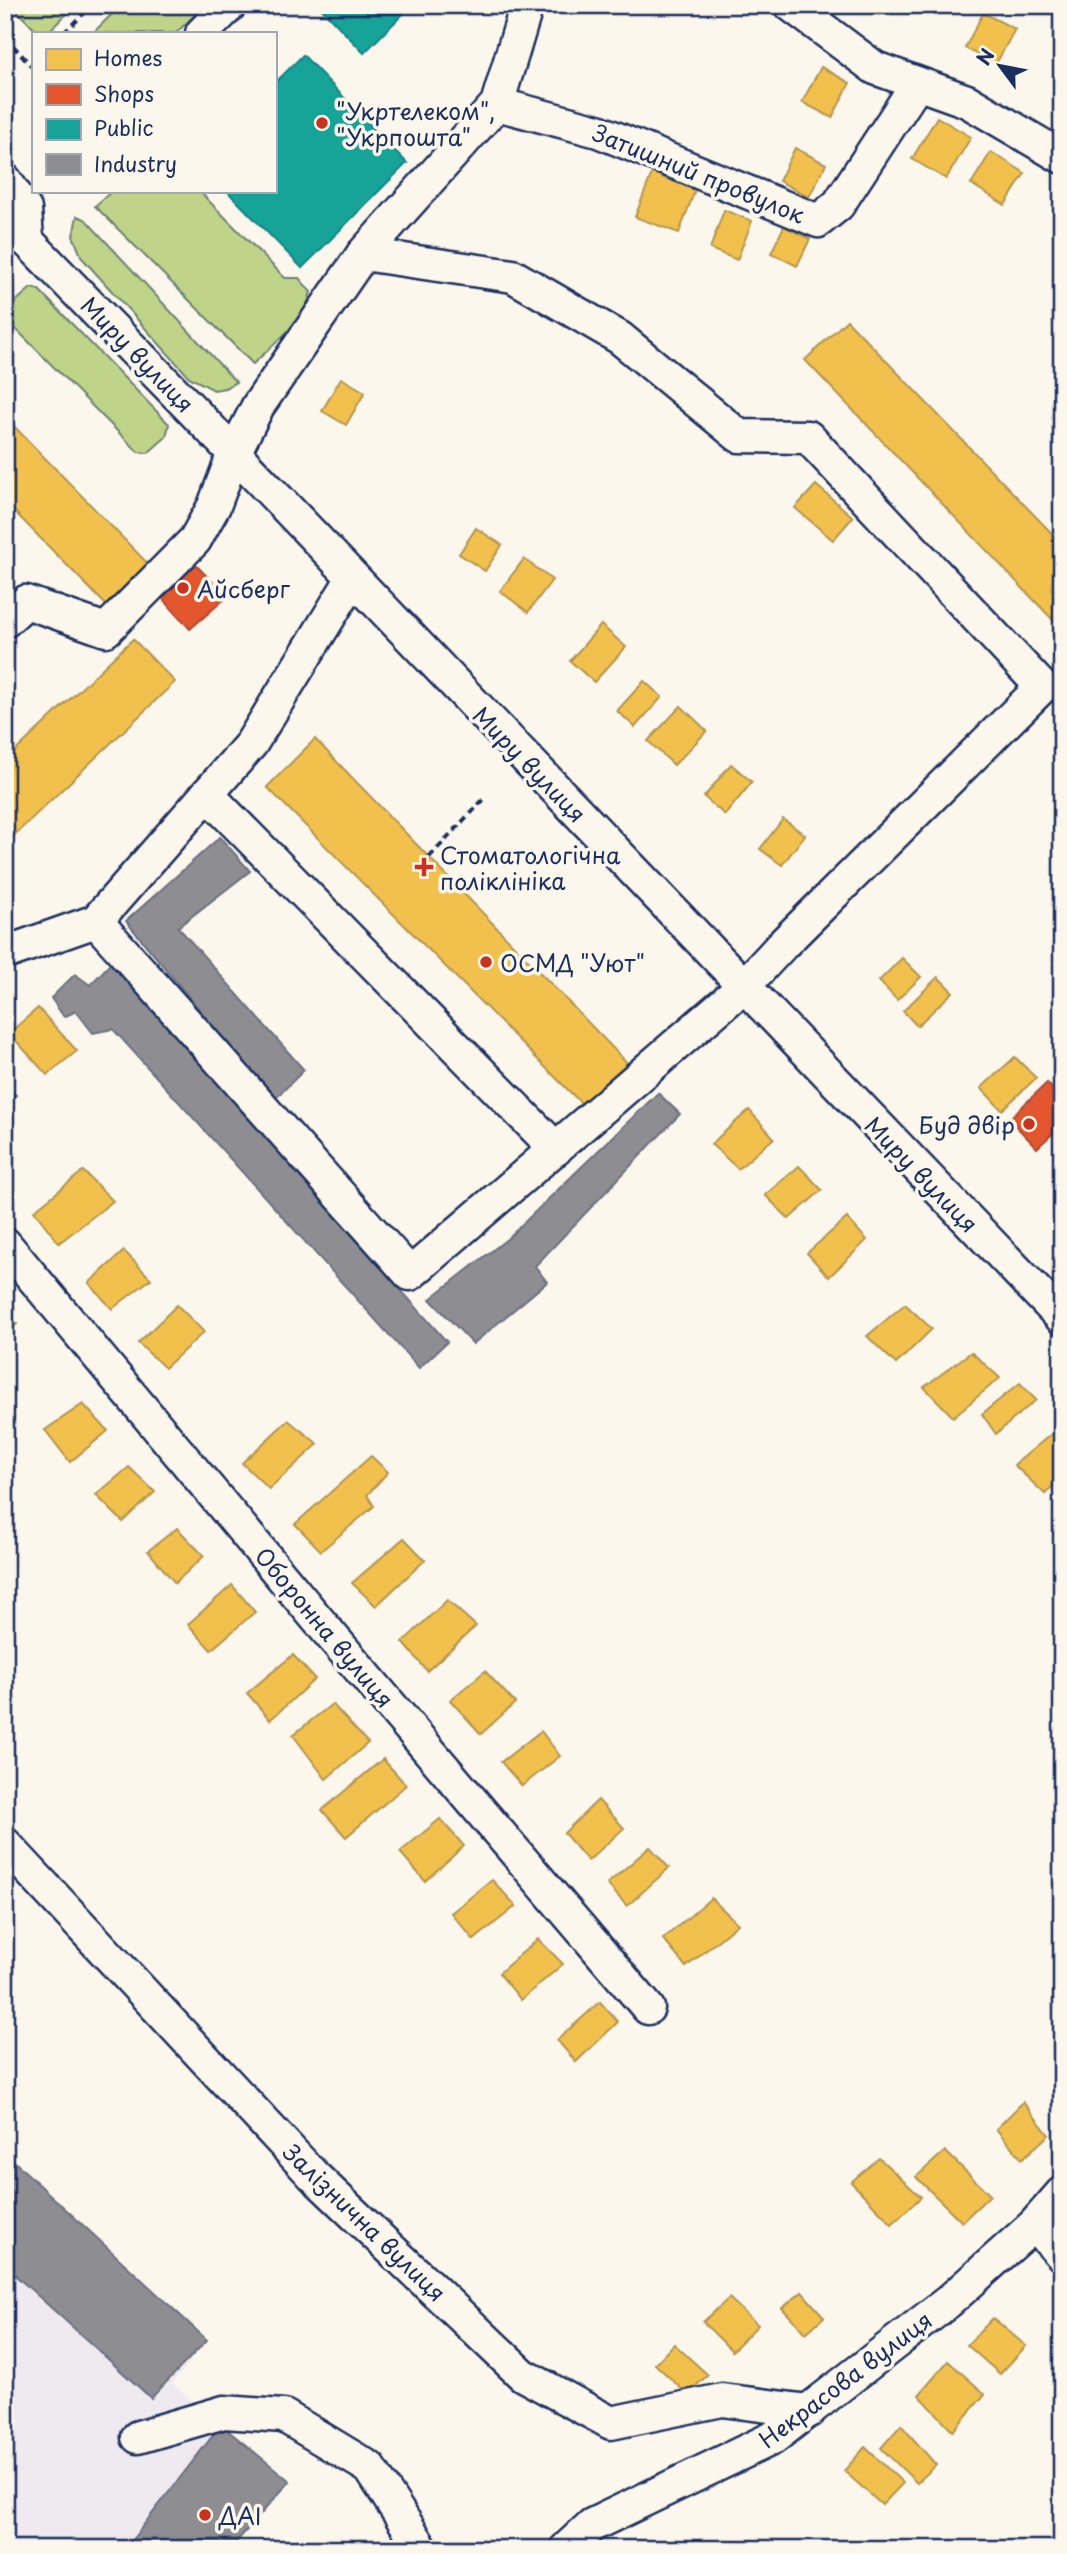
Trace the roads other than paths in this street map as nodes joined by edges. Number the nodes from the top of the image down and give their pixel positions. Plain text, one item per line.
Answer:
1 (230, 5) edge
2 (527, 5) edge
3 (791, 5) edge
4 (203, 32) edge
5 (917, 85) junction
6 (497, 104) junction
7 (1062, 158) edge
8 (5, 180) edge
9 (25, 206) edge
10 (363, 254) junction
11 (234, 453) junction
12 (353, 578) junction
13 (12, 604) edge
14 (207, 794) junction
15 (96, 921) junction
16 (5, 953) edge
17 (743, 987) junction
18 (556, 1149) junction
19 (5, 1244) edge
20 (1062, 1318) edge
21 (5, 1844) edge
22 (648, 2008) dead end
23 (1062, 2193) edge
24 (1034, 2225) junction
25 (1062, 2255) edge
26 (809, 2411) junction
27 (138, 2437) dead end
28 (422, 2549) edge
29 (566, 2549) edge

1 - 4 street
2 - 6 street
3 - 5 street
5 - 6 street, Затишний провулок
5 - 7 street
6 - 10 street
8 - 9 street
9 - 11 street, Миру вулиця
10 - 11 street
10 - 17 street
11 - 12 street, Миру вулиця
11 - 13 street
12 - 14 street
12 - 17 street, Миру вулиця
14 - 15 street
14 - 18 street
15 - 16 street
15 - 18 street
17 - 18 street
17 - 20 street, Миру вулиця
19 - 22 street, Оборонна вулиця
21 - 26 street, Залізнична вулиця
23 - 24 street, Некрасова вулиця
24 - 25 street
24 - 26 street, Некрасова вулиця
26 - 29 street, Некрасова вулиця
27 - 28 street

